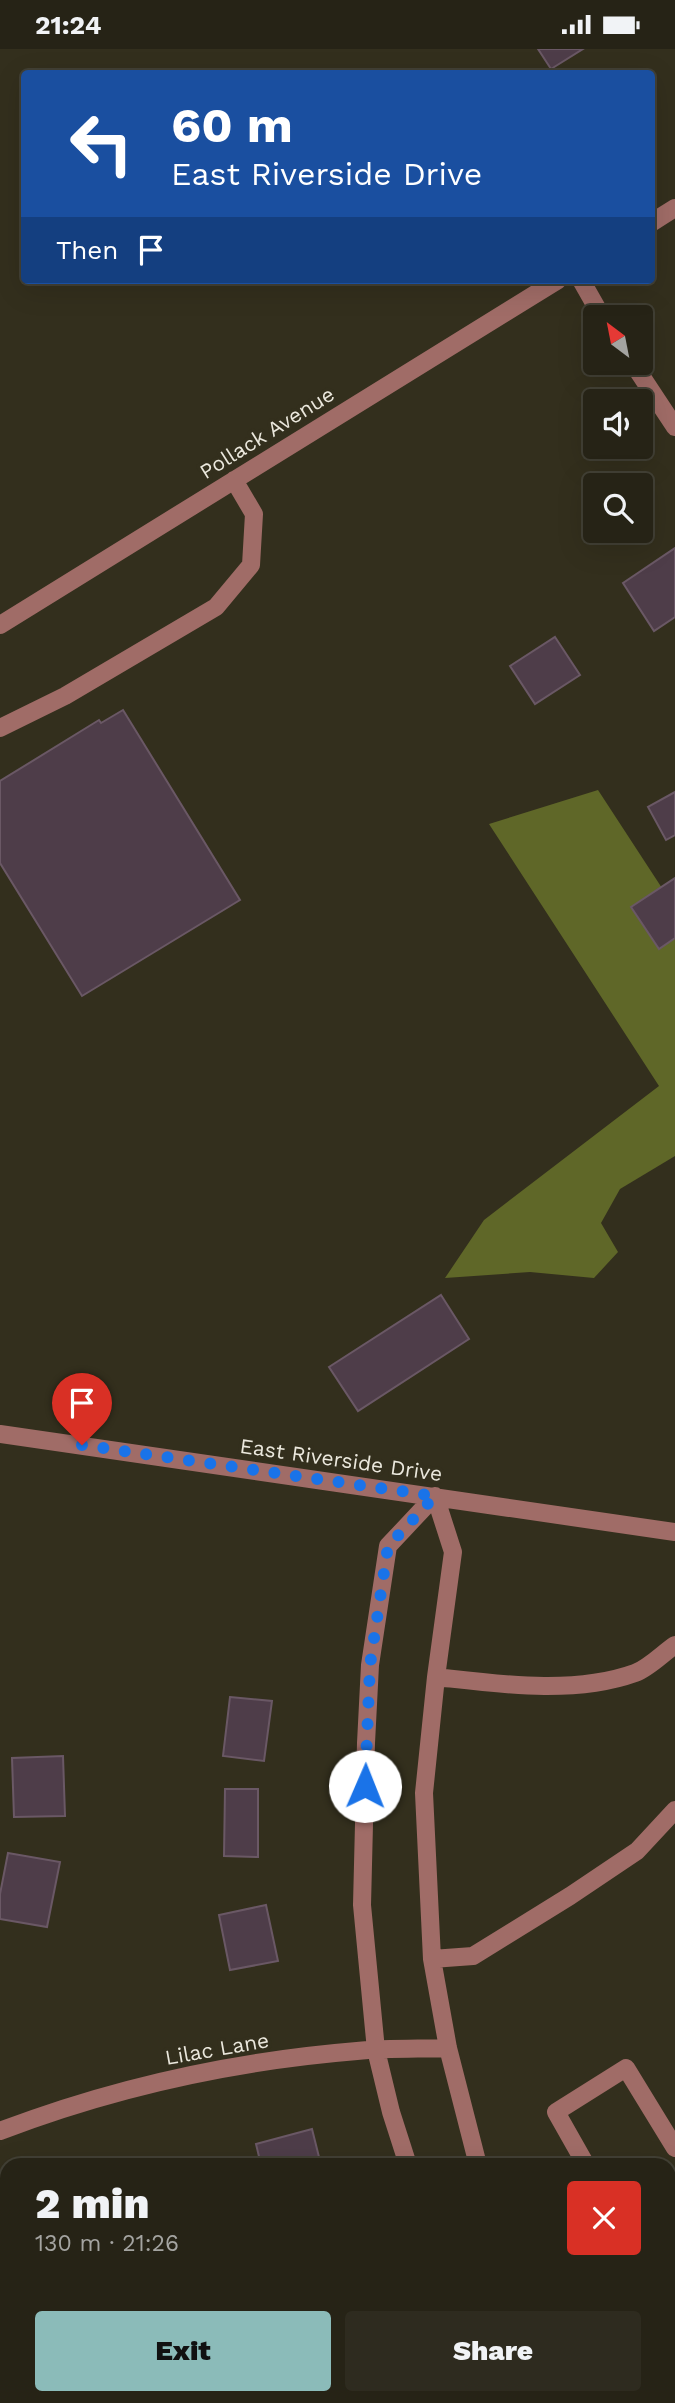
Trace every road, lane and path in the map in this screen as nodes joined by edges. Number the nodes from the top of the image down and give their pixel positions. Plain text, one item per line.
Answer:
1 (675, 208) edge
2 (655, 220) edge
3 (552, 284) edge
4 (583, 284) edge
5 (596, 305) edge
6 (641, 375) edge
7 (675, 427) edge
8 (234, 480) junction
9 (0, 625) edge
10 (0, 728) edge
11 (0, 1434) edge
12 (435, 1496) junction
13 (675, 1532) edge
14 (675, 1644) edge
15 (436, 1677) junction
16 (675, 1810) edge
17 (432, 1959) junction
18 (448, 2048) junction
19 (376, 2050) junction
20 (0, 2131) edge
21 (675, 2148) edge
22 (406, 2158) edge
23 (476, 2158) edge
24 (582, 2158) edge

1 - 2 street
3 - 8 street, Pollack Avenue
4 - 5 street
6 - 7 street
8 - 9 street, Pollack Avenue
8 - 10 street
11 - 12 street, East Riverside Drive
12 - 13 street, East Riverside Drive
12 - 15 street
12 - 19 street
14 - 15 street
15 - 17 street
16 - 17 street
17 - 18 street
18 - 19 street, Lilac Lane
18 - 23 street
19 - 20 street, Lilac Lane
19 - 22 street
21 - 24 street

